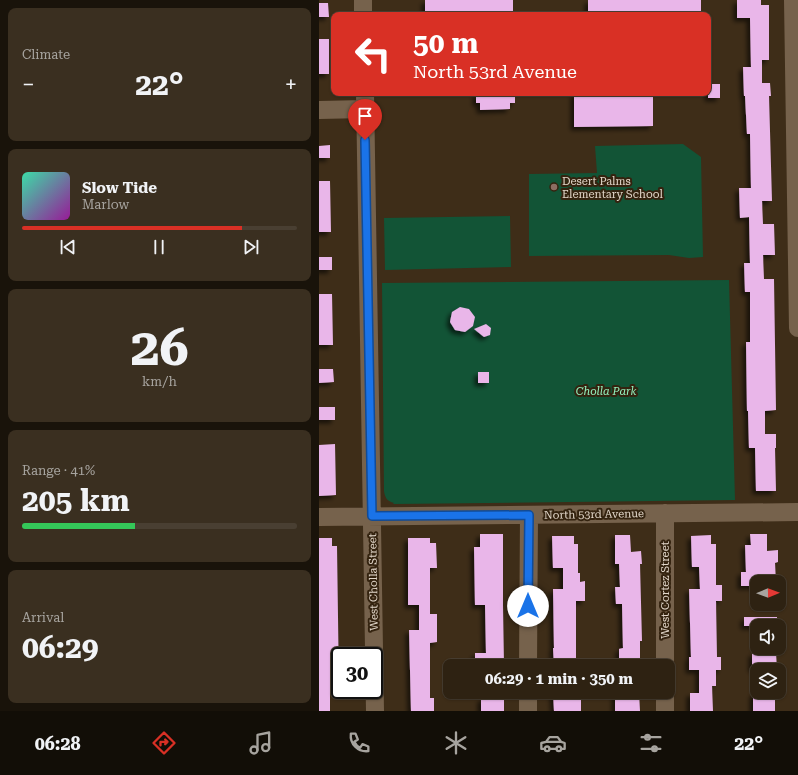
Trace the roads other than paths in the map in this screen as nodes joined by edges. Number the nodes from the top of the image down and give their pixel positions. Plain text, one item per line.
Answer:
1 (363, 0) edge
2 (793, 0) edge
3 (363, 12) edge
4 (365, 101) edge
5 (319, 110) edge
6 (798, 328) edge
7 (798, 512) edge
8 (665, 513) junction
9 (529, 515) junction
10 (372, 516) junction
11 (319, 517) edge
12 (528, 659) edge
13 (665, 659) edge
14 (528, 699) edge
15 (665, 699) edge
16 (375, 711) edge
17 (528, 711) edge
18 (665, 711) edge

1 - 3 street
2 - 6 street
4 - 5 street
4 - 10 street, West Cholla Street
7 - 8 street, North 53rd Avenue
8 - 9 street, North 53rd Avenue
8 - 13 street, West Cortez Street
9 - 10 street, North 53rd Avenue
9 - 12 street
10 - 11 street, North 53rd Avenue
10 - 16 street, West Cholla Street
14 - 17 street
15 - 18 street

